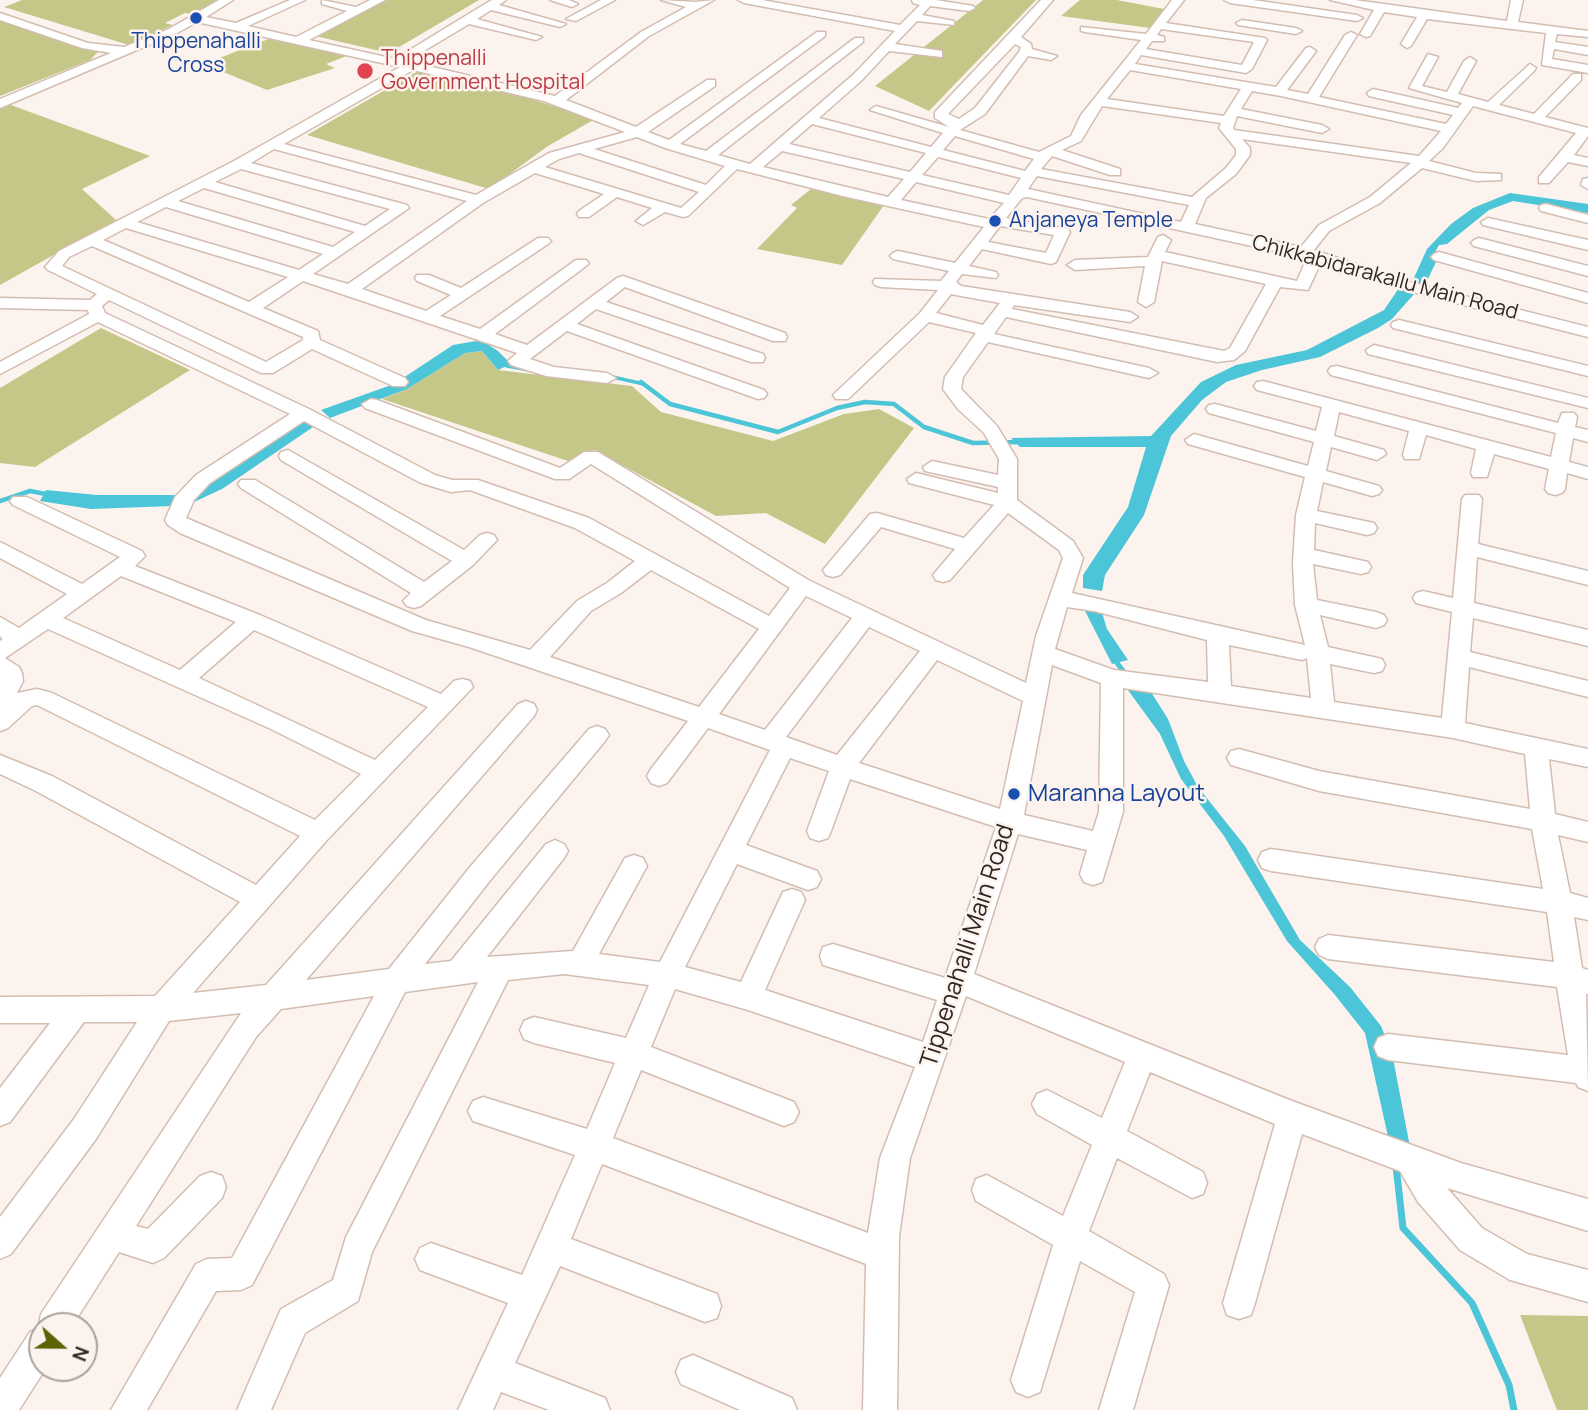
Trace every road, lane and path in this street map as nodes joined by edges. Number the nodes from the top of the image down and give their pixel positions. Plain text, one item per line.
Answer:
1 (227, 0) edge
2 (299, 0) edge
3 (379, 0) edge
4 (556, 0) edge
5 (608, 0) edge
6 (667, 0) edge
7 (708, 0) edge
8 (744, 0) edge
9 (816, 0) edge
10 (910, 0) edge
11 (1047, 0) edge
12 (1178, 0) edge
13 (1230, 0) edge
14 (1336, 0) edge
15 (1517, 0) edge
16 (929, 1) edge
17 (326, 2) edge
18 (1359, 2) edge
19 (495, 3) edge
20 (572, 4) dead end
21 (844, 5) dead end
22 (696, 6) junction
23 (1381, 7) junction
24 (969, 8) dead end
25 (358, 10) junction
26 (0, 15) edge
27 (1424, 15) junction
28 (912, 16) junction
29 (196, 18) junction
30 (572, 19) dead end
31 (468, 20) junction
32 (1374, 21) junction
33 (1233, 22) dead end
34 (950, 23) dead end
35 (560, 24) dead end
36 (1512, 24) junction
37 (1159, 25) junction
38 (237, 27) junction
39 (904, 29) junction
40 (1085, 29) dead end
41 (1553, 29) junction
42 (1296, 32) dead end
43 (821, 34) dead end
44 (1366, 34) dead end
45 (1588, 34) edge
46 (1351, 35) dead end
47 (536, 37) dead end
48 (1149, 37) junction
49 (1014, 38) junction
50 (299, 40) junction
51 (859, 40) dead end
52 (1175, 42) dead end
53 (1407, 44) dead end
54 (1549, 45) junction
55 (888, 47) junction
56 (1140, 51) junction
57 (1310, 51) dead end
58 (1588, 51) edge
59 (127, 52) junction
60 (1025, 52) junction
61 (938, 54) dead end
62 (1051, 56) dead end
63 (1432, 57) dead end
64 (1470, 61) dead end
65 (406, 63) junction
66 (1128, 66) junction
67 (1530, 68) dead end
68 (1588, 68) edge
69 (1577, 77) dead end
70 (711, 83) dead end
71 (1249, 86) junction
72 (1286, 93) junction
73 (1373, 93) dead end
74 (1451, 96) junction
75 (1312, 99) junction
76 (557, 101) junction
77 (1470, 101) junction
78 (1099, 102) junction
79 (0, 104) edge
80 (1491, 106) junction
81 (1461, 113) junction
82 (1537, 118) junction
83 (809, 119) junction
84 (1275, 120) junction
85 (1230, 122) junction
86 (954, 128) junction
87 (1322, 129) dead end
88 (1449, 129) junction
89 (852, 131) junction
90 (1586, 131) edge
91 (637, 133) junction
92 (274, 145) junction
93 (670, 145) junction
94 (1581, 145) edge
95 (778, 146) junction
96 (580, 149) junction
97 (934, 153) junction
98 (1046, 154) junction
99 (708, 156) junction
100 (1565, 156) junction
101 (1420, 161) junction
102 (1588, 162) edge
103 (239, 164) junction
104 (734, 164) junction
105 (534, 168) junction
106 (752, 169) junction
107 (1115, 172) dead end
108 (1030, 174) junction
109 (1496, 177) dead end
110 (914, 178) junction
111 (575, 180) junction
112 (1544, 180) dead end
113 (202, 183) junction
114 (709, 191) junction
115 (555, 192) dead end
116 (615, 192) junction
117 (1014, 197) junction
118 (478, 200) junction
119 (164, 202) junction
120 (1197, 202) junction
121 (891, 204) junction
122 (663, 207) junction
123 (1546, 208) dead end
124 (584, 214) dead end
125 (1588, 219) edge
126 (643, 221) dead end
127 (994, 222) junction
128 (1488, 222) dead end
129 (124, 223) junction
130 (1185, 227) junction
131 (367, 231) junction
132 (91, 240) junction
133 (1163, 240) dead end
134 (543, 241) dead end
135 (1479, 243) dead end
136 (977, 244) junction
137 (1588, 245) edge
138 (334, 253) junction
139 (1310, 254) junction
140 (898, 256) dead end
141 (1439, 257) dead end
142 (1155, 258) junction
143 (580, 263) dead end
144 (1075, 265) dead end
145 (959, 267) junction
146 (1588, 271) edge
147 (990, 275) dead end
148 (299, 276) junction
149 (423, 278) dead end
150 (1276, 280) junction
151 (881, 282) dead end
152 (949, 286) junction
153 (350, 290) junction
154 (107, 292) junction
155 (461, 293) junction
156 (1588, 297) edge
157 (1146, 302) dead end
158 (0, 303) edge
159 (594, 303) junction
160 (1007, 306) junction
161 (250, 309) junction
162 (1085, 310) junction
163 (96, 311) junction
164 (429, 316) junction
165 (926, 316) junction
166 (1130, 317) dead end
167 (565, 325) junction
168 (1399, 325) dead end
169 (1085, 328) junction
170 (1581, 331) edge
171 (482, 336) junction
172 (779, 337) dead end
173 (986, 337) junction
174 (311, 342) junction
175 (1374, 350) dead end
176 (530, 352) junction
177 (1082, 356) junction
178 (757, 358) dead end
179 (0, 369) edge
180 (1582, 370) edge
181 (1337, 371) dead end
182 (1149, 373) dead end
183 (607, 377) dead end
184 (399, 382) dead end
185 (1263, 386) dead end
186 (758, 394) dead end
187 (842, 395) dead end
188 (1580, 401) edge
189 (371, 404) dead end
190 (1332, 404) junction
191 (1215, 409) dead end
192 (303, 413) junction
193 (1419, 428) junction
194 (1566, 430) junction
195 (1588, 436) edge
196 (1323, 439) junction
197 (1194, 440) dead end
198 (1486, 446) junction
199 (1377, 454) dead end
200 (1412, 454) dead end
201 (288, 456) dead end
202 (1559, 465) junction
203 (932, 467) dead end
204 (1480, 473) dead end
205 (1588, 473) edge
206 (1314, 474) junction
207 (916, 479) dead end
208 (248, 484) dead end
209 (1555, 489) dead end
210 (1372, 490) dead end
211 (1007, 493) junction
212 (1472, 499) dead end
213 (20, 501) dead end
214 (1306, 514) junction
215 (1367, 528) dead end
216 (487, 540) dead end
217 (969, 546) junction
218 (1468, 548) junction
219 (0, 549) edge
220 (1303, 555) junction
221 (466, 560) junction
222 (650, 560) junction
223 (119, 568) junction
224 (1361, 568) dead end
225 (833, 570) dead end
226 (943, 575) dead end
227 (1588, 578) edge
228 (803, 586) junction
229 (425, 592) junction
230 (82, 593) junction
231 (1423, 598) dead end
232 (1077, 601) junction
233 (1307, 605) junction
234 (1463, 608) junction
235 (396, 615) junction
236 (866, 616) junction
237 (45, 619) junction
238 (1376, 620) dead end
239 (252, 621) junction
240 (0, 625) edge
241 (772, 627) junction
242 (1218, 635) junction
243 (1588, 638) edge
244 (19, 639) junction
245 (934, 648) junction
246 (0, 652) edge
247 (1044, 653) junction
248 (1310, 653) junction
249 (1460, 657) junction
250 (534, 660) junction
251 (0, 665) edge
252 (1374, 665) dead end
253 (184, 679) junction
254 (1121, 679) junction
255 (1588, 689) edge
256 (1220, 694) junction
257 (1033, 696) junction
258 (526, 710) dead end
259 (1323, 710) junction
260 (1, 714) edge
261 (703, 717) junction
262 (1453, 729) junction
263 (597, 734) dead end
264 (777, 744) junction
265 (1536, 746) junction
266 (1239, 758) dead end
267 (1588, 758) edge
268 (0, 764) edge
269 (842, 767) junction
270 (379, 772) junction
271 (659, 776) dead end
272 (1543, 821) junction
273 (1010, 822) junction
274 (819, 831) dead end
275 (1588, 832) edge
276 (318, 833) junction
277 (1102, 843) junction
278 (729, 850) junction
279 (555, 851) dead end
280 (1271, 860) dead end
281 (634, 866) dead end
282 (1093, 874) dead end
283 (808, 878) dead end
284 (257, 898) junction
285 (792, 900) dead end
286 (1559, 902) junction
287 (1588, 909) edge
288 (1328, 947) dead end
289 (833, 956) dead end
290 (580, 964) junction
291 (500, 967) junction
292 (459, 972) junction
293 (667, 975) junction
294 (1579, 979) edge
295 (396, 981) junction
296 (956, 986) junction
297 (272, 997) junction
298 (748, 997) junction
299 (77, 1009) junction
300 (160, 1009) junction
301 (0, 1010) edge
302 (534, 1030) dead end
303 (1388, 1047) dead end
304 (635, 1054) junction
305 (1142, 1054) junction
306 (932, 1059) junction
307 (1587, 1073) edge
308 (1047, 1104) dead end
309 (483, 1111) dead end
310 (0, 1112) edge
311 (784, 1112) dead end
312 (1292, 1116) junction
313 (1110, 1139) junction
314 (593, 1146) junction
315 (1392, 1153) junction
316 (1192, 1183) dead end
317 (212, 1187) dead end
318 (987, 1190) dead end
319 (1588, 1215) edge
320 (113, 1234) junction
321 (1071, 1237) junction
322 (0, 1242) edge
323 (552, 1247) junction
324 (883, 1254) junction
325 (430, 1259) dead end
326 (1588, 1286) edge
327 (529, 1294) junction
328 (1239, 1303) dead end
329 (705, 1306) dead end
330 (62, 1312) edge
331 (28, 1366) edge
332 (492, 1371) junction
333 (693, 1373) dead end
334 (1028, 1380) dead end
335 (0, 1409) edge
336 (128, 1410) edge
337 (254, 1410) edge
338 (475, 1410) edge
339 (593, 1410) edge
340 (780, 1410) edge
341 (880, 1410) edge
342 (1116, 1410) edge

1 - 29 street
2 - 38 street
3 - 25 street
4 - 20 street
5 - 30 street
6 - 22 street
7 - 22 street
8 - 39 street
9 - 21 street
10 - 16 street
11 - 49 street
12 - 37 street
13 - 32 street
14 - 18 street
15 - 36 street
16 - 24 street
16 - 28 street
17 - 25 street
18 - 23 street
19 - 31 street
19 - 35 street
22 - 76 street
23 - 27 street
23 - 32 street
25 - 50 street
26 - 59 street
27 - 36 street
27 - 53 street
28 - 34 street
28 - 39 street
29 - 38 street
29 - 59 street
31 - 47 street
31 - 65 street
32 - 44 street
33 - 42 street
36 - 41 street
37 - 48 street
37 - 56 street
38 - 50 street
39 - 55 street
40 - 48 street
41 - 45 street
41 - 54 street
43 - 93 street
46 - 75 street
48 - 52 street
48 - 56 street
49 - 60 street
49 - 86 street
50 - 65 street
51 - 99 street
54 - 58 street
54 - 68 street
55 - 61 street
55 - 83 street
56 - 66 street
57 - 72 street
59 - 79 street
60 - 62 street
60 - 86 street
63 - 74 street
64 - 74 street
65 - 76 street
65 - 92 street
66 - 71 street
66 - 78 street
67 - 80 street
69 - 82 street
70 - 91 street
71 - 72 street
71 - 85 street
72 - 75 street
72 - 84 street
73 - 81 street
74 - 77 street
75 - 88 street
76 - 91 street
77 - 80 street
77 - 81 street
78 - 85 street
78 - 98 street
80 - 82 street
81 - 88 street
82 - 90 street
83 - 89 street
83 - 95 street
84 - 85 street
84 - 87 street
85 - 101 street
85 - 120 street
86 - 89 street
86 - 97 street
86 - 98 street
88 - 101 street
89 - 97 street
90 - 94 street
91 - 93 street
91 - 96 street
92 - 103 street
92 - 118 street
93 - 99 street
94 - 100 street
95 - 106 street
95 - 110 street, Chikkabidarakallu Main Road
96 - 105 street
96 - 114 street
97 - 108 street
97 - 110 street
98 - 107 street
98 - 108 street
99 - 104 street
100 - 102 street
100 - 112 street
101 - 109 street
101 - 139 street
103 - 113 street
103 - 131 street
104 - 106 street
104 - 114 street
105 - 111 street
105 - 118 street
106 - 121 street
108 - 117 street
108 - 120 street
110 - 117 street, Chikkabidarakallu Main Road
110 - 121 street
111 - 115 street
111 - 116 street
113 - 119 street
113 - 131 street
114 - 122 street
116 - 122 street
116 - 124 street
117 - 127 street
117 - 130 street, Chikkabidarakallu Main Road
118 - 153 street
119 - 129 street
119 - 138 street
120 - 130 street
121 - 127 street
122 - 126 street
123 - 125 street
127 - 136 street
127 - 136 street
128 - 137 street
129 - 132 street
129 - 148 street
130 - 139 street, Chikkabidarakallu Main Road
131 - 138 street
132 - 154 street
132 - 161 street
133 - 142 street
134 - 155 street
135 - 146 street
136 - 145 street
138 - 148 street
139 - 150 street
139 - 170 street, Chikkabidarakallu Main Road
140 - 145 street
141 - 156 street
142 - 144 street
142 - 150 street
142 - 157 street
143 - 171 street
145 - 147 street
145 - 152 street
148 - 153 street
148 - 161 street
149 - 155 street
150 - 169 street
151 - 152 street
152 - 160 street
152 - 165 street
153 - 164 street
154 - 163 street
154 - 174 street
155 - 164 street
156 - 170 street
158 - 163 street
159 - 167 street
159 - 172 street
159 - 178 street
160 - 162 street
160 - 169 street
160 - 173 street
161 - 174 street
162 - 166 street
162 - 169 street
163 - 179 street
163 - 192 street
164 - 171 street
165 - 173 street
165 - 187 street
167 - 176 street
167 - 186 street
168 - 180 street
169 - 177 street
170 - 180 street
171 - 176 street
173 - 177 street
173 - 211 street
174 - 184 street
175 - 188 street
176 - 183 street
177 - 182 street
180 - 188 street
181 - 194 street
185 - 190 street
188 - 194 street
189 - 228 street
190 - 193 street
190 - 196 street
191 - 196 street
192 - 222 street
192 - 235 street
193 - 198 street
193 - 200 street
194 - 195 street
194 - 202 street
196 - 199 street
196 - 206 street
197 - 206 street
198 - 202 street
198 - 204 street
201 - 221 street
202 - 205 street
202 - 209 street
203 - 211 street
206 - 210 street
206 - 214 street
207 - 211 street
208 - 229 street
211 - 217 street
211 - 232 street, Tippenahalli Main Road
212 - 218 street
213 - 223 street
214 - 215 street
214 - 220 street
216 - 221 street
217 - 225 street
217 - 226 street
218 - 227 street
218 - 234 street
219 - 230 street
220 - 224 street
220 - 233 street
221 - 229 street
222 - 241 street
222 - 250 street
223 - 230 street
223 - 239 street
228 - 236 street
228 - 241 street
229 - 235 street
230 - 237 street
231 - 234 street
232 - 242 street
232 - 247 street, Tippenahalli Main Road
233 - 238 street
233 - 248 street
234 - 243 street
234 - 249 street
235 - 250 street
236 - 245 street
236 - 264 street
237 - 244 street
237 - 253 street
239 - 253 street
239 - 270 street
240 - 244 street
241 - 261 street
242 - 248 street
242 - 256 street
244 - 246 street
245 - 257 street
245 - 269 street
247 - 254 street
247 - 257 street, Tippenahalli Main Road
248 - 252 street
248 - 259 street
249 - 255 street
249 - 262 street
250 - 261 street
251 - 260 street
253 - 270 street
254 - 256 street
254 - 277 street
256 - 259 street
257 - 273 street, Tippenahalli Main Road
258 - 297 street
259 - 262 street
260 - 276 street
261 - 264 street
261 - 271 street
262 - 265 street
263 - 295 street
264 - 269 street
264 - 278 street
265 - 267 street
265 - 272 street
266 - 272 street
268 - 284 street
269 - 273 street
269 - 274 street
270 - 276 street
272 - 275 street
272 - 286 street
273 - 277 street
273 - 296 street, Tippenahalli Main Road
276 - 284 street
277 - 282 street
278 - 283 street
278 - 293 street
279 - 292 street
280 - 286 street
281 - 290 street
284 - 300 street
285 - 298 street
286 - 287 street
286 - 294 street
288 - 294 street
289 - 296 street
290 - 291 street
290 - 293 street
291 - 292 street
291 - 337 street
292 - 295 street
293 - 298 street
293 - 304 street
294 - 307 street
295 - 297 street
295 - 336 street
296 - 305 street
296 - 306 street, Tippenahalli Main Road
297 - 300 street
297 - 320 street
298 - 306 street
299 - 300 street
299 - 301 street
299 - 310 street
300 - 322 street
302 - 304 street
303 - 307 street
304 - 311 street
304 - 314 street
305 - 312 street
305 - 313 street
306 - 324 street, Tippenahalli Main Road
308 - 313 street
309 - 314 street
312 - 315 street
312 - 328 street
313 - 316 street
313 - 321 street
314 - 323 street
314 - 324 street
315 - 319 street
315 - 326 street
317 - 320 street
318 - 321 street
320 - 330 street
321 - 334 street
321 - 342 street
323 - 327 street
323 - 329 street
324 - 341 street, Tippenahalli Main Road
325 - 327 street
327 - 332 street
331 - 335 street
332 - 338 street
332 - 339 street
333 - 340 street

